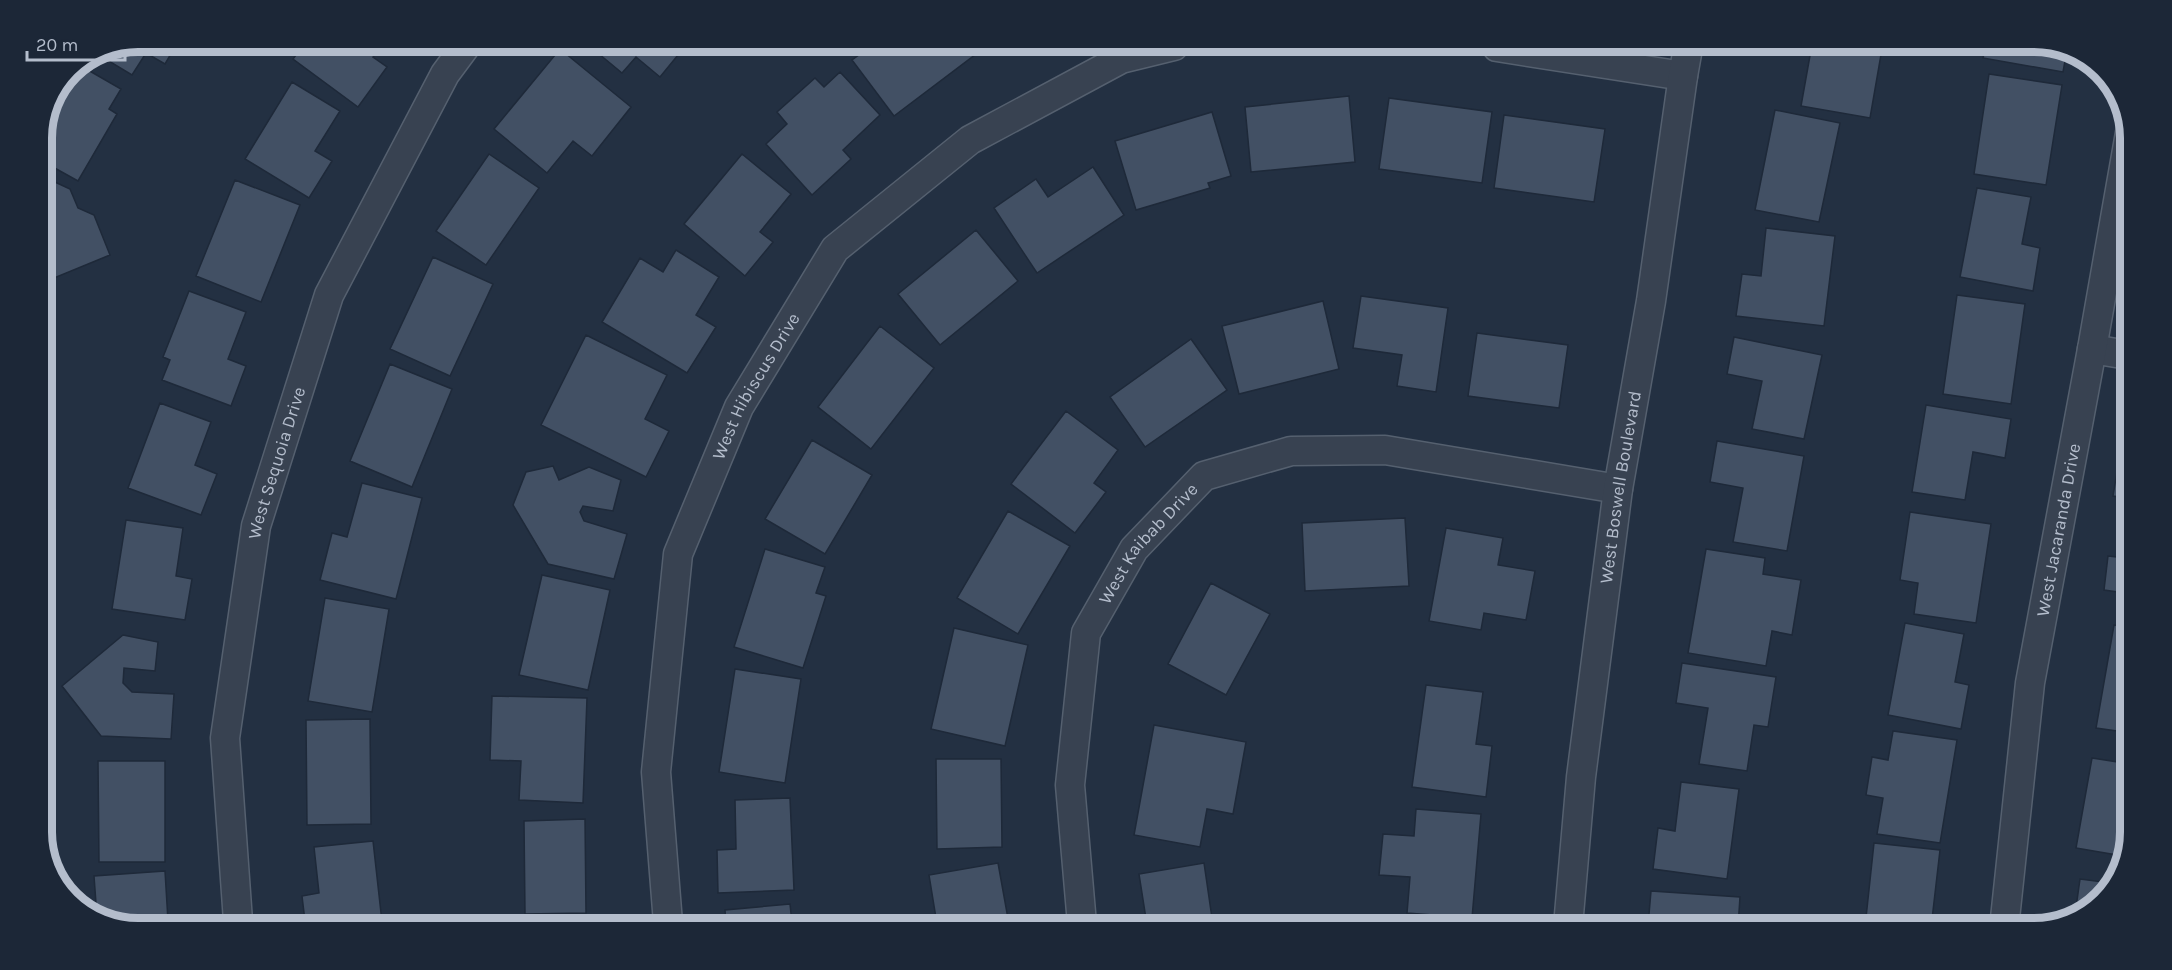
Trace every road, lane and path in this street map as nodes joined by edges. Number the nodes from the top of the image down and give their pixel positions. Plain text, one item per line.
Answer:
1 (461, 52) edge
2 (1150, 52) edge
3 (1529, 52) edge
4 (1687, 52) edge
5 (1683, 76) junction
6 (2119, 195) edge
7 (2092, 350) junction
8 (2119, 354) edge
9 (1618, 489) junction
10 (238, 918) edge
11 (668, 918) edge
12 (1081, 918) edge
13 (1569, 918) edge
14 (2005, 918) edge

1 - 10 street, West Sequoia Drive
2 - 11 street, West Hibiscus Drive
3 - 5 street
4 - 5 street, West Boswell Boulevard
5 - 9 street, West Boswell Boulevard
6 - 7 street, West Jacaranda Drive
7 - 8 street
7 - 14 street, West Jacaranda Drive
9 - 12 street, West Kaibab Drive
9 - 13 street, West Boswell Boulevard

